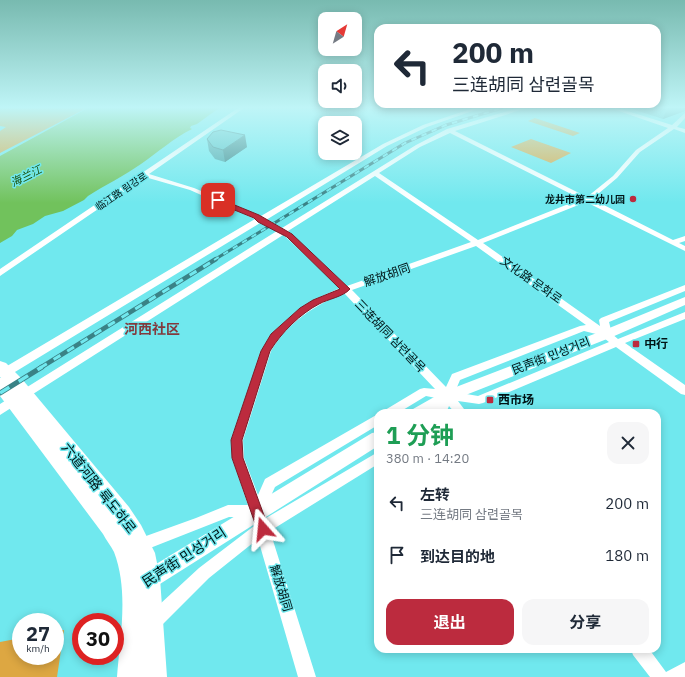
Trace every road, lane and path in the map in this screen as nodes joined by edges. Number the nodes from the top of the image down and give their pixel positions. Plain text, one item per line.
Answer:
1 (196, 140) edge
2 (396, 140) edge
3 (430, 140) edge
4 (468, 140) edge
5 (655, 140) edge
6 (374, 173) junction
7 (144, 175) junction
8 (587, 200) junction
9 (260, 220) junction
10 (283, 232) junction
11 (685, 238) edge
12 (477, 243) junction
13 (672, 243) junction
14 (685, 249) edge
15 (0, 273) edge
16 (685, 288) edge
17 (346, 289) junction
18 (685, 301) edge
19 (685, 315) edge
20 (613, 338) junction
21 (2, 374) edge
22 (685, 391) edge
23 (448, 396) junction
24 (12, 402) edge
25 (396, 409) edge
26 (425, 409) edge
27 (442, 409) edge
28 (458, 409) edge
29 (374, 421) edge
30 (374, 440) edge
31 (374, 460) edge
32 (257, 511) junction
33 (263, 529) junction
34 (140, 544) junction
35 (141, 584) junction
36 (152, 624) junction
37 (642, 653) edge
38 (685, 670) edge
39 (130, 677) edge
40 (154, 677) edge
41 (307, 677) edge
42 (660, 677) edge
43 (673, 677) edge

1 - 7 street, 临江路 림강로
2 - 9 street
3 - 6 street
4 - 8 street
5 - 8 street, 解放胡同
6 - 10 street
6 - 12 street, 文化路 문화로
7 - 9 street, 三连胡同 삼련골목
7 - 15 street, 临江路 림강로
8 - 12 street, 解放胡同
8 - 13 street
9 - 10 street, 三连胡同 삼련골목
9 - 21 street
10 - 17 street, 三连胡同 삼련골목
10 - 24 street
11 - 13 street
12 - 17 street, 解放胡同
12 - 20 street, 文化路 문화로
13 - 14 street
16 - 20 street
17 - 23 street, 三连胡同 삼련골목
17 - 32 street, 解放胡同
18 - 20 main road, 民声街 민성거리
19 - 20 street
20 - 22 street, 文化路 문화로
20 - 23 main road, 民声街 민성거리
21 - 24 highway, 六道河路 륙도하로
23 - 25 street
23 - 26 main road, 民声街 민성거리
23 - 27 street
23 - 28 street, 三连胡同 삼련골목
24 - 34 highway, 六道河路 륙도하로
24 - 35 highway, 六道河路 륙도하로
29 - 32 street
30 - 32 main road, 民声街 민성거리
31 - 33 street
32 - 33 street, 解放胡同
32 - 34 street
32 - 35 main road, 民声街 민성거리
33 - 36 street
33 - 41 street, 解放胡同
34 - 35 highway, 六道河路 륙도하로
35 - 36 highway, 六道河路 륙도하로
35 - 39 highway, 六道河路 륙도하로
36 - 40 highway, 六道河路 륙도하로
37 - 42 street
38 - 43 street

